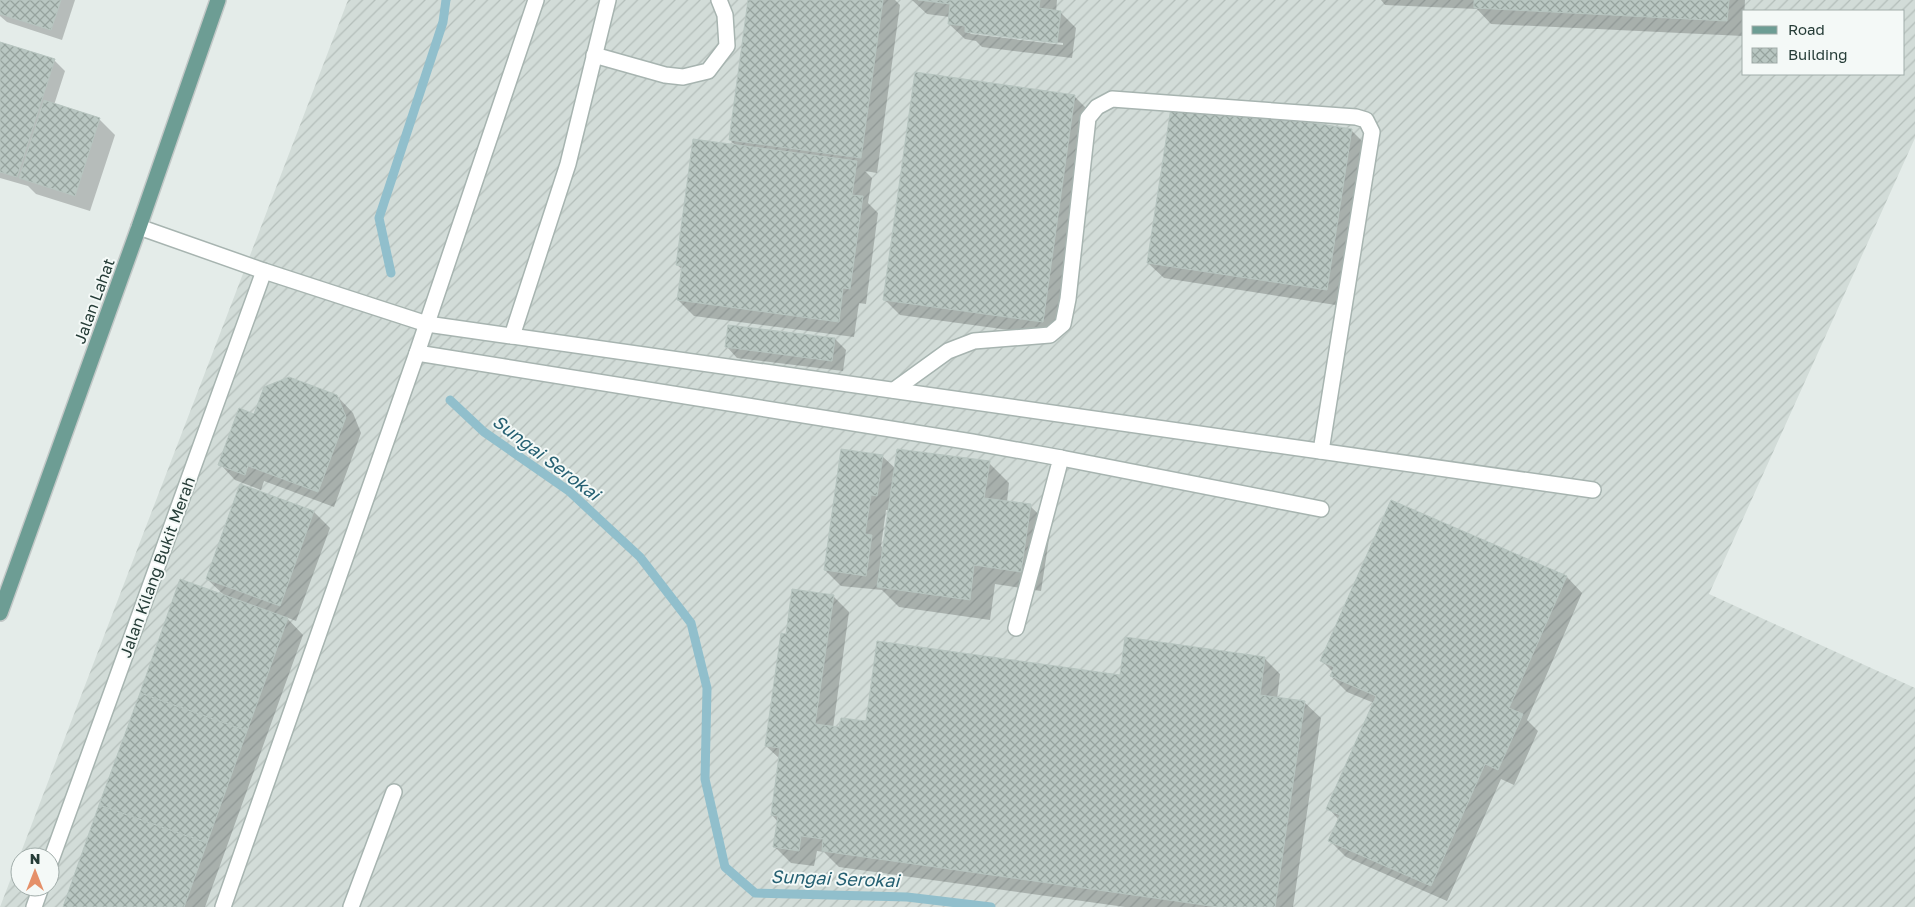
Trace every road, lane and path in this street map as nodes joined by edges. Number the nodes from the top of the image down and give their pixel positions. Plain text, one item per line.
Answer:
1 (218, 0) edge
2 (536, 0) edge
3 (608, 0) edge
4 (719, 0) edge
5 (594, 55) junction
6 (139, 227) junction
7 (264, 271) junction
8 (427, 324) junction
9 (512, 336) junction
10 (417, 353) junction
11 (894, 390) junction
12 (1321, 451) junction
13 (1060, 458) junction
14 (1593, 490) dead end
15 (1321, 509) dead end
16 (0, 613) edge
17 (1016, 628) dead end
18 (394, 792) dead end
19 (56, 847) edge
20 (224, 907) edge
21 (351, 907) edge

1 - 6 main road, Jalan Lahat
2 - 8 street
3 - 5 street
4 - 5 street
5 - 9 street
6 - 7 street
6 - 16 main road, Jalan Lahat
7 - 8 street
7 - 19 street, Jalan Kilang Bukit Merah
8 - 9 street
8 - 10 street
9 - 11 street
10 - 13 street
10 - 20 street
11 - 12 street
11 - 12 street
12 - 14 street
13 - 15 street
13 - 17 street
18 - 21 street

